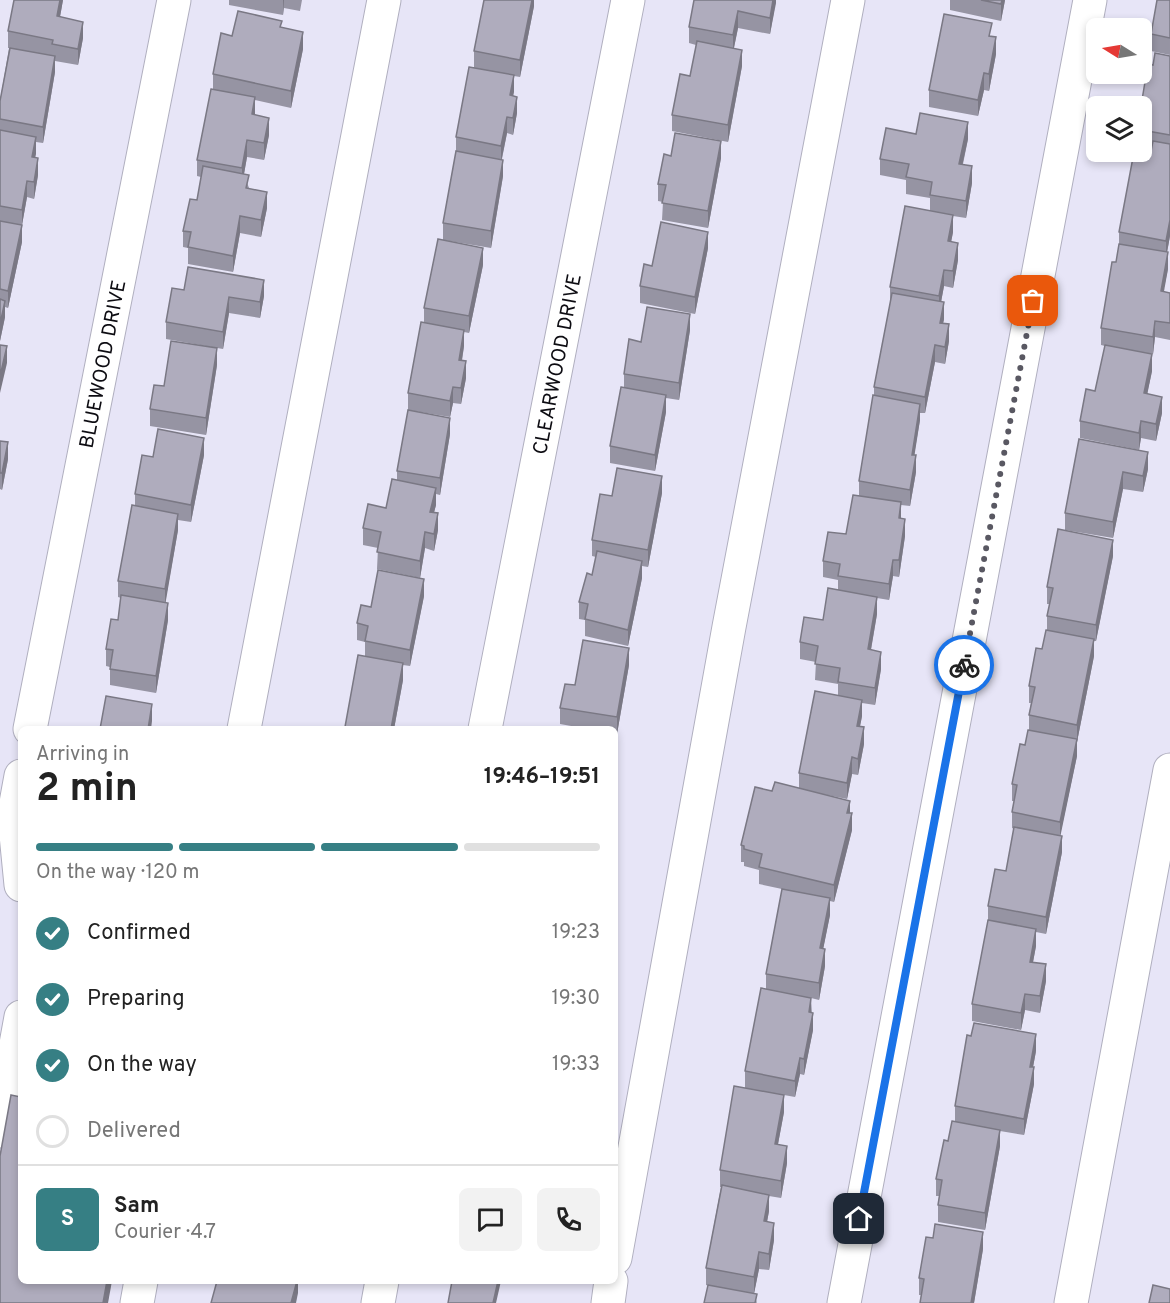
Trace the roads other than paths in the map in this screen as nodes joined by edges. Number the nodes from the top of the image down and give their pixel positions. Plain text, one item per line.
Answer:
1 (174, 0) edge
2 (384, 0) edge
3 (628, 0) edge
4 (848, 0) edge
5 (1090, 0) edge
6 (31, 726) edge
7 (245, 726) edge
8 (486, 726) edge
9 (1170, 770) edge
10 (18, 789) edge
11 (12, 814) edge
12 (18, 861) edge
13 (13, 1024) edge
14 (3, 1093) edge
15 (0, 1131) edge
16 (618, 1241) edge
17 (140, 1284) edge
18 (381, 1284) edge
19 (611, 1284) edge
20 (137, 1303) edge
21 (378, 1303) edge
22 (608, 1303) edge
23 (844, 1303) edge
24 (1071, 1303) edge

1 - 6 street, BLUEWOOD DRIVE
2 - 7 street
3 - 8 street, CLEARWOOD DRIVE
4 - 16 street
5 - 23 street
9 - 24 street
10 - 11 street
11 - 12 street
13 - 14 street
14 - 15 street
17 - 20 street
18 - 21 street
19 - 22 street

